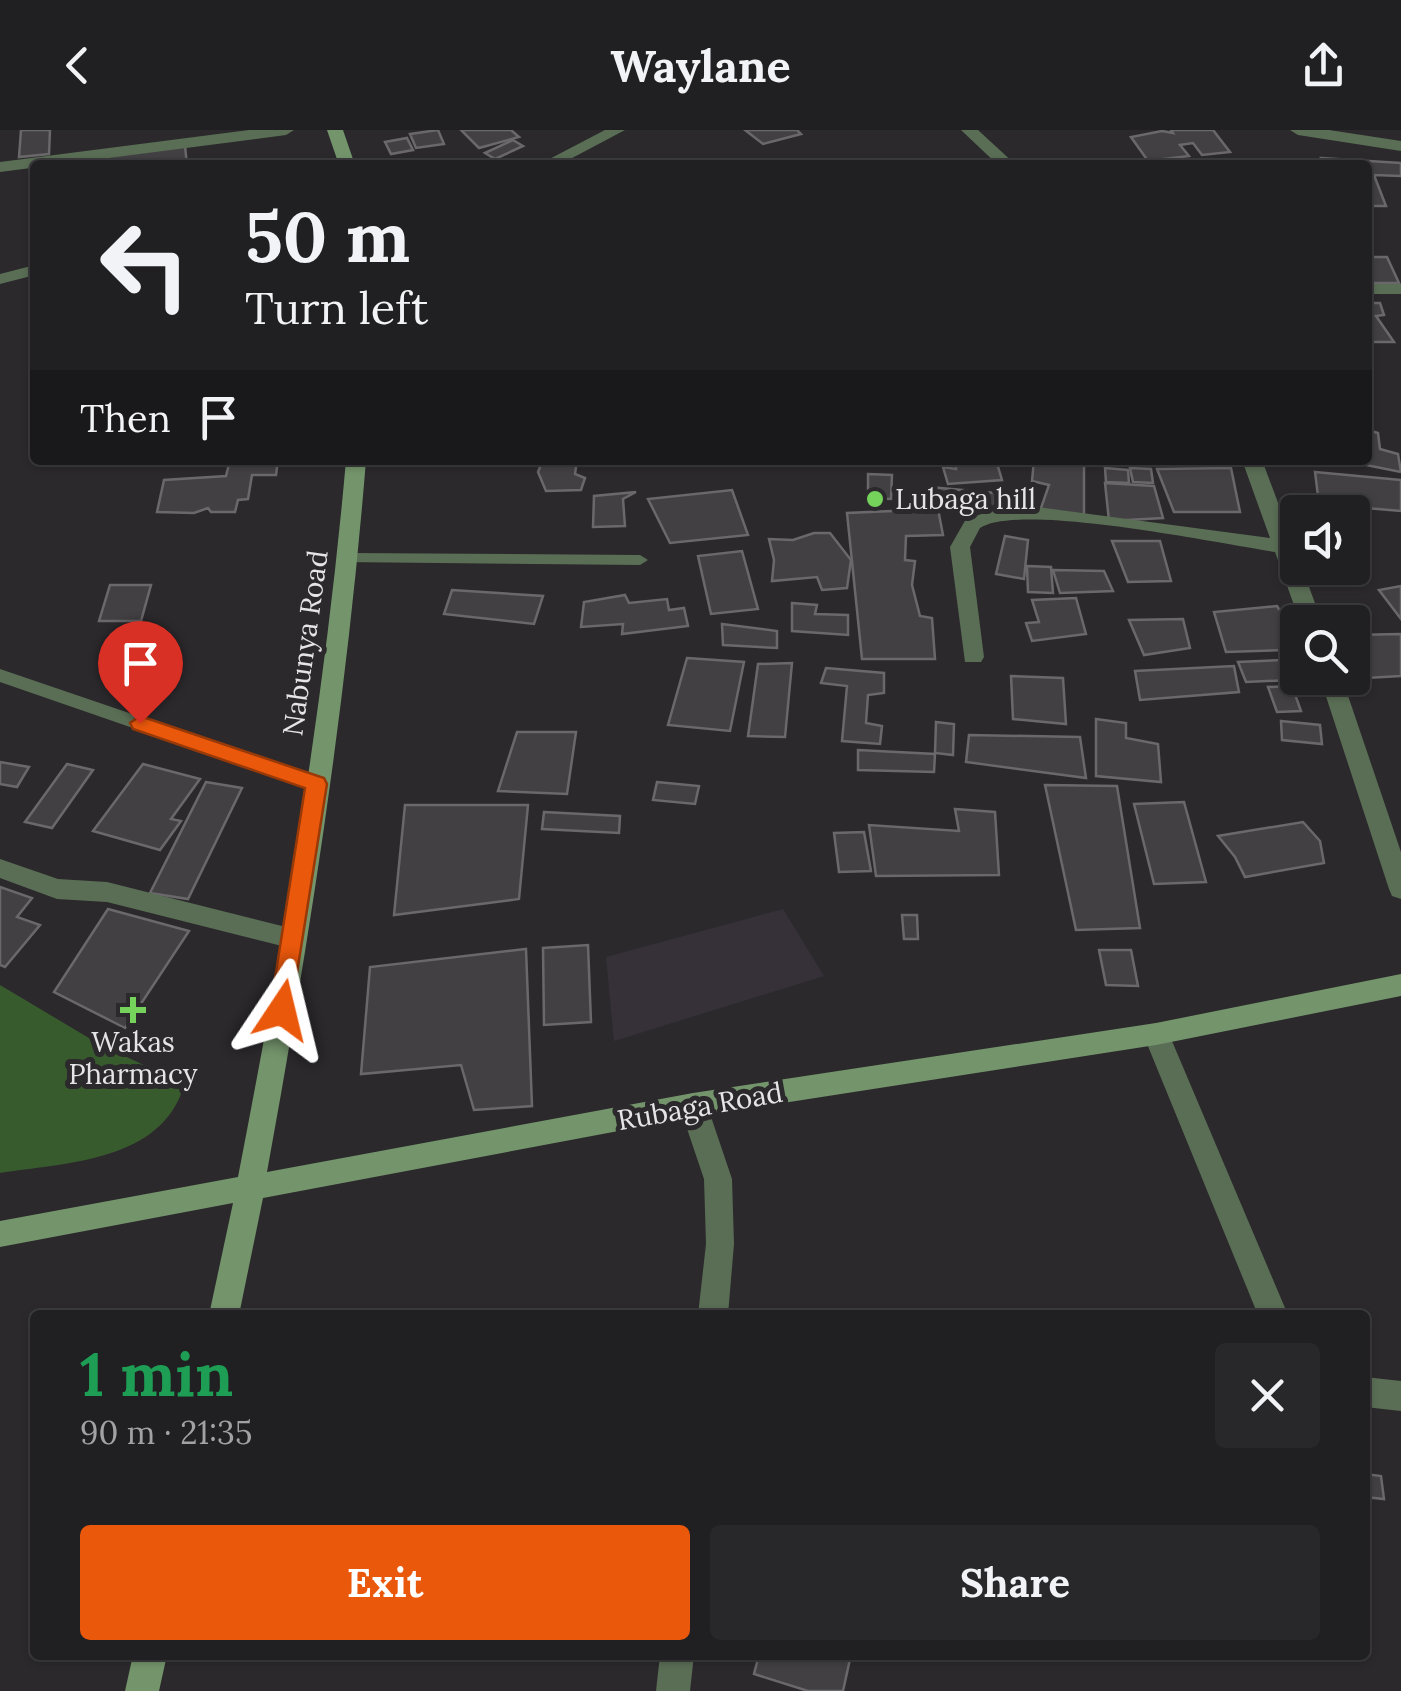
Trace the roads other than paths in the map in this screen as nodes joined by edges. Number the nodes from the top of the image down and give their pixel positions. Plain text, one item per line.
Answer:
1 (286, 130) edge
2 (335, 130) edge
3 (618, 130) edge
4 (969, 130) edge
5 (1298, 130) edge
6 (1401, 146) edge
7 (54, 160) edge
8 (345, 160) edge
9 (556, 160) edge
10 (1002, 160) edge
11 (30, 163) edge
12 (0, 167) edge
13 (30, 271) edge
14 (0, 279) edge
15 (1372, 289) edge
16 (1401, 289) edge
17 (356, 465) edge
18 (1254, 465) edge
19 (1280, 537) edge
20 (1280, 547) edge
21 (348, 558) junction
22 (640, 560) dead end
23 (973, 656) dead end
24 (0, 675) edge
25 (1337, 695) edge
26 (316, 784) junction
27 (0, 868) edge
28 (1401, 889) edge
29 (294, 939) junction
30 (1401, 985) edge
31 (1156, 1034) junction
32 (693, 1105) junction
33 (252, 1190) junction
34 (0, 1234) edge
35 (225, 1310) edge
36 (713, 1310) edge
37 (1270, 1310) edge
38 (1370, 1393) edge
39 (1401, 1396) edge
40 (149, 1660) edge
41 (676, 1660) edge
42 (142, 1691) edge
43 (673, 1691) edge

1 - 7 street
2 - 8 main road
3 - 9 street
4 - 10 street
5 - 6 street
11 - 12 street
13 - 14 street
15 - 16 street
17 - 21 main road, Nabunya Road
18 - 19 street
20 - 23 street
21 - 22 lane
21 - 26 main road, Nabunya Road
24 - 26 lane
25 - 28 street
26 - 29 main road, Nabunya Road
27 - 29 street
29 - 33 main road, Nabunya Road
30 - 31 main road, Rubaga Road
31 - 32 main road, Rubaga Road
31 - 37 street
32 - 33 main road, Rubaga Road
32 - 36 street
33 - 34 main road, Rubaga Road
33 - 35 main road, Nabunya Road
38 - 39 street
40 - 42 main road
41 - 43 street

